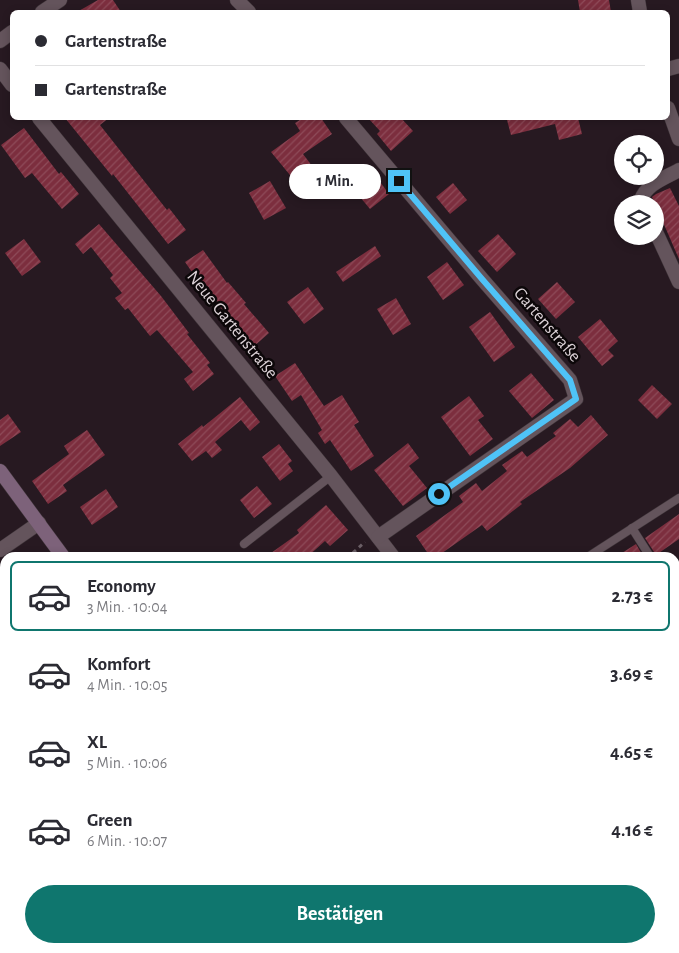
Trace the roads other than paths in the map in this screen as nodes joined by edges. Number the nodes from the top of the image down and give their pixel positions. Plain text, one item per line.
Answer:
1 (60, 0) edge
2 (237, 0) edge
3 (45, 10) edge
4 (247, 10) edge
5 (0, 69) edge
6 (10, 82) edge
7 (670, 114) edge
8 (41, 120) edge
9 (348, 120) edge
10 (679, 139) edge
11 (679, 170) edge
12 (643, 195) edge
13 (662, 245) edge
14 (679, 282) edge
15 (0, 471) edge
16 (331, 476) junction
17 (679, 498) edge
18 (39, 523) junction
19 (632, 528) junction
20 (377, 535) junction
21 (244, 544) dead end
22 (0, 550) edge
23 (60, 552) edge
24 (390, 552) edge
25 (595, 552) edge
26 (647, 552) edge

1 - 3 street
2 - 4 street
5 - 6 street
7 - 10 street
8 - 16 street, Neue Gartenstraße
9 - 20 street, Gartenstraße
11 - 12 street
13 - 14 street
15 - 18 main road
16 - 20 street, Neue Gartenstraße
16 - 21 lane
17 - 19 lane
18 - 22 street
18 - 23 main road
19 - 25 lane
19 - 26 lane
20 - 24 street, Neue Gartenstraße

